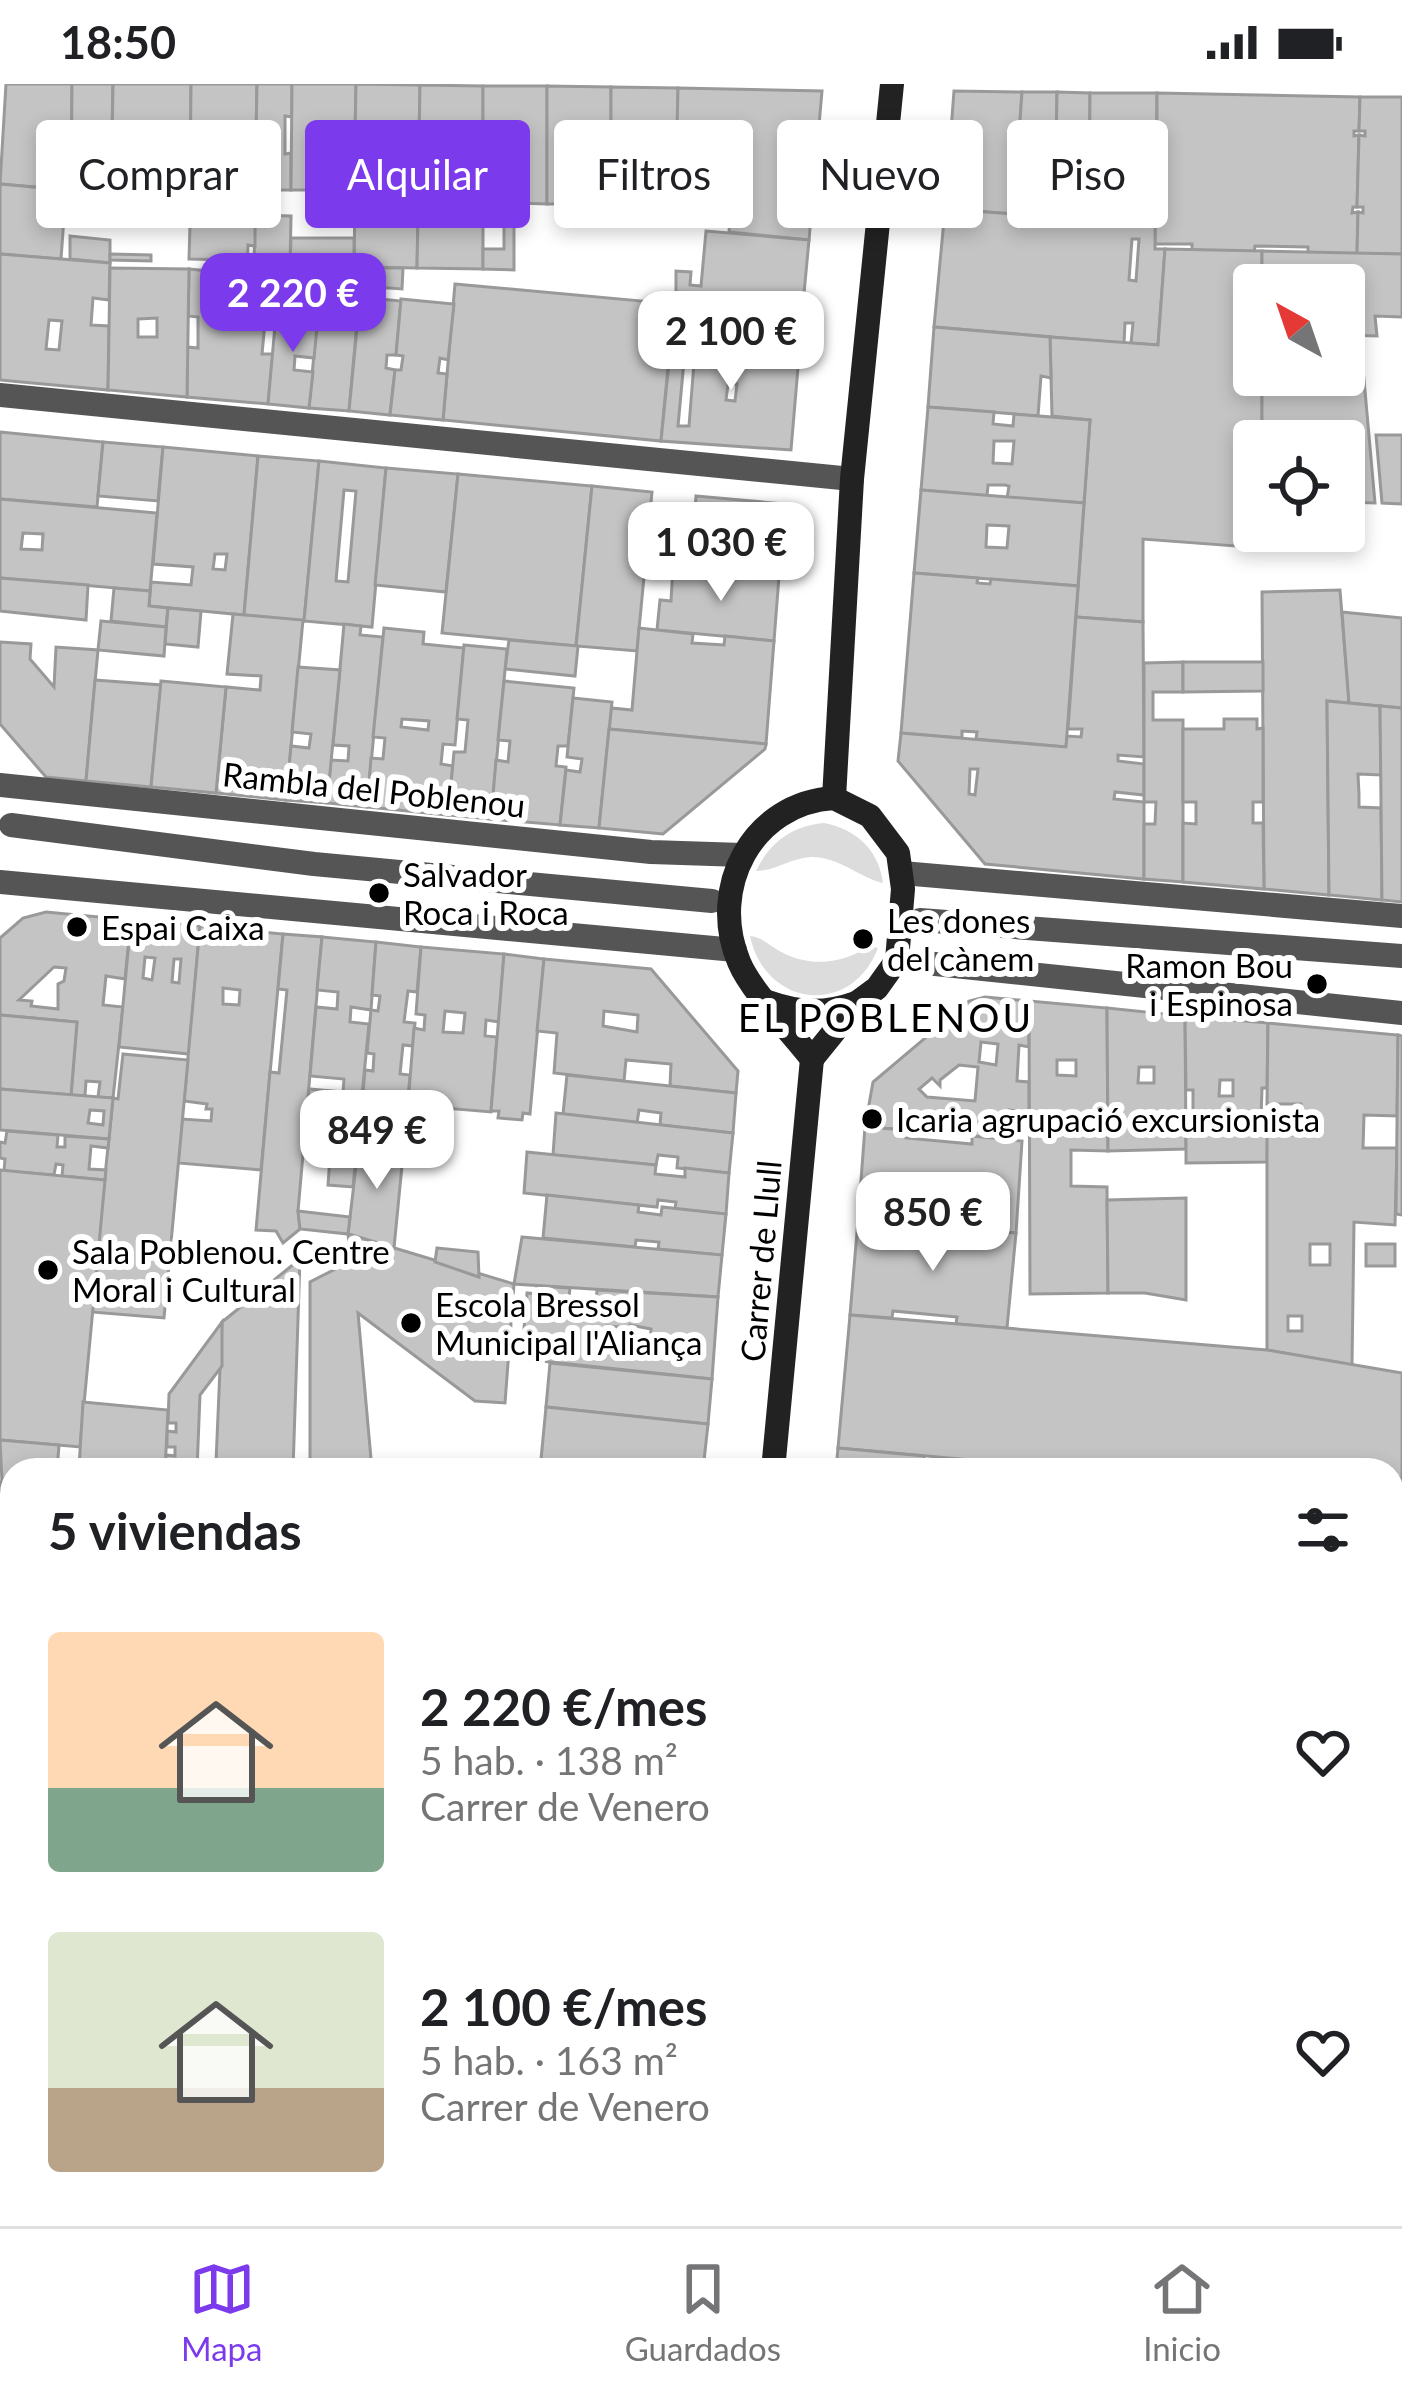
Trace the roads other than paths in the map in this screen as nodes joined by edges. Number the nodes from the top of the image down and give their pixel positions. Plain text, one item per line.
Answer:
1 (892, 84) edge
2 (0, 395) edge
3 (852, 478) junction
4 (0, 785) edge
5 (834, 798) junction
6 (11, 825) dead end
7 (742, 855) junction
8 (902, 873) junction
9 (0, 882) edge
10 (712, 901) dead end
11 (1402, 916) edge
12 (920, 920) dead end
13 (735, 950) junction
14 (1402, 956) edge
15 (897, 960) junction
16 (768, 1002) junction
17 (858, 1002) junction
18 (1402, 1012) edge
19 (812, 1059) junction
20 (774, 1458) edge

1 - 3 street
2 - 3 street
3 - 5 street
4 - 7 street, Rambla del Poblenou
5 - 7 street
5 - 8 street
6 - 10 street
7 - 13 street
8 - 11 street
8 - 15 street
9 - 13 street
12 - 14 street
13 - 16 street
15 - 17 street
15 - 18 street
16 - 17 street
16 - 19 street
17 - 19 street
19 - 20 street, Carrer de Llull

